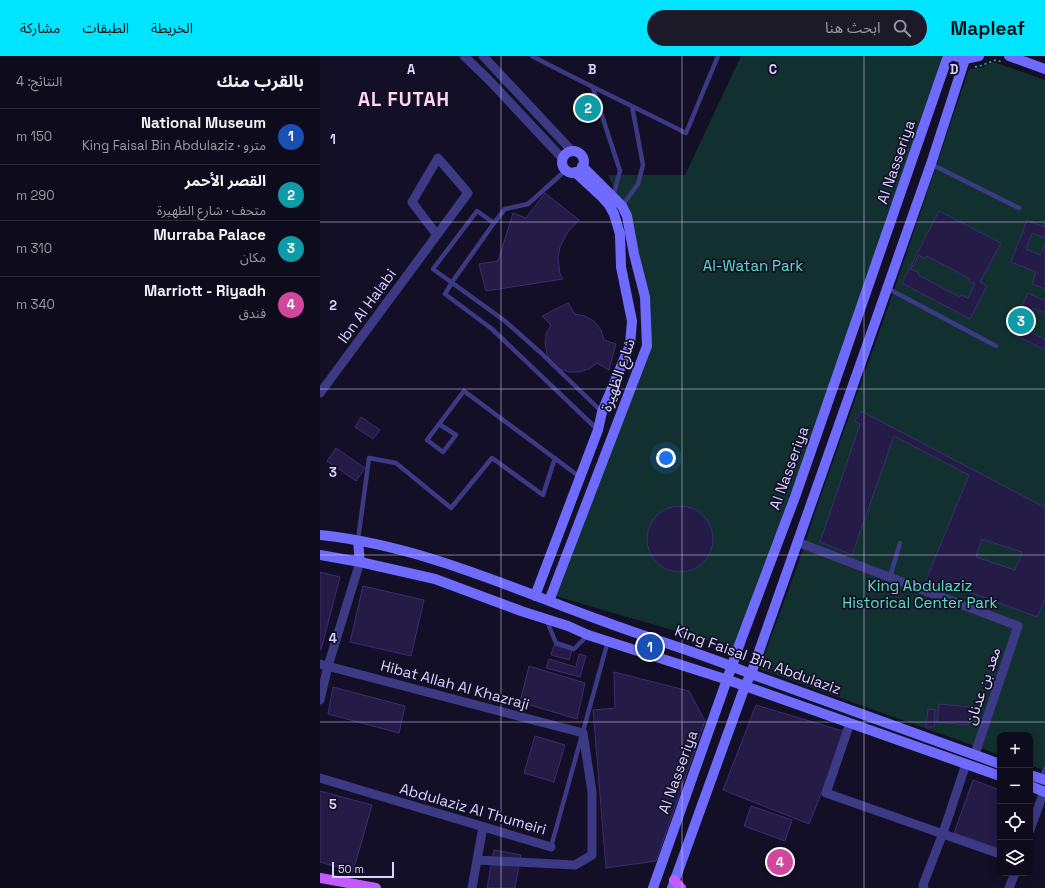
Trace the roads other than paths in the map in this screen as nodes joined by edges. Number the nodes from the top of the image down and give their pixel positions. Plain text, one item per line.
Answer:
1 (464, 56) edge
2 (483, 56) edge
3 (532, 56) edge
4 (718, 56) edge
5 (948, 56) edge
6 (954, 56) edge
7 (979, 56) edge
8 (965, 59) junction
9 (1006, 59) edge
10 (1045, 68) edge
11 (593, 88) junction
12 (632, 106) junction
13 (572, 151) junction
14 (562, 158) junction
15 (931, 164) junction
16 (574, 169) junction
17 (613, 198) junction
18 (622, 206) junction
19 (1019, 208) dead end
20 (494, 223) junction
21 (437, 235) junction
22 (452, 282) junction
23 (887, 288) junction
24 (996, 346) dead end
25 (320, 393) edge
26 (602, 412) junction
27 (439, 424) junction
28 (598, 430) junction
29 (555, 458) junction
30 (580, 477) junction
31 (794, 497) junction
32 (811, 503) junction
33 (320, 535) edge
34 (358, 541) junction
35 (797, 542) junction
36 (900, 543) dead end
37 (320, 555) edge
38 (360, 562) junction
39 (890, 577) junction
40 (535, 596) junction
41 (549, 601) junction
42 (547, 619) junction
43 (588, 635) junction
44 (608, 641) junction
45 (324, 665) edge
46 (733, 666) junction
47 (751, 674) junction
48 (728, 680) junction
49 (745, 686) junction
50 (320, 700) edge
51 (850, 723) junction
52 (583, 733) junction
53 (975, 754) junction
54 (997, 763) edge
55 (966, 764) junction
56 (997, 775) edge
57 (1033, 775) edge
58 (1044, 776) edge
59 (320, 778) edge
60 (1033, 787) edge
61 (1044, 792) edge
62 (1033, 822) edge
63 (483, 827) junction
64 (943, 833) junction
65 (551, 847) joint
66 (997, 853) edge
67 (477, 860) junction
68 (1014, 876) edge
69 (320, 878) edge
70 (673, 884) edge
71 (376, 888) edge
72 (472, 888) edge
73 (653, 888) edge
74 (682, 888) edge
75 (924, 888) edge
76 (1009, 888) edge

1 - 14 street, شارع الظهيرة
2 - 13 street, شارع الظهيرة
3 - 11 lane
4 - 12 lane
5 - 31 street, Al Nasseriya
6 - 8 street
7 - 8 street
8 - 15 street
9 - 10 street
11 - 12 lane
11 - 17 lane
12 - 18 lane
13 - 14 street
13 - 16 street, شارع الظهيرة
14 - 16 street, شارع الظهيرة
15 - 19 lane
15 - 23 street
16 - 17 street, شارع الظهيرة
16 - 20 lane
16 - 26 street, شارع الظهيرة
17 - 18 street, شارع الظهيرة
18 - 41 street, شارع الظهيرة
20 - 22 lane
20 - 22 lane
21 - 21 street, Ibn Al Halabi
21 - 25 street, Ibn Al Halabi
22 - 26 lane
22 - 28 lane
23 - 24 lane
23 - 32 street
26 - 28 street, شارع الظهيرة
27 - 27 lane
27 - 29 lane
28 - 30 street, شارع الظهيرة
29 - 30 lane
29 - 34 lane
30 - 40 street, شارع الظهيرة
31 - 32 street
31 - 46 street, Al Nasseriya
32 - 35 street
33 - 34 street, King Faisal Bin Abdulaziz
34 - 38 street
34 - 40 street, King Faisal Bin Abdulaziz
35 - 39 street
35 - 47 street
36 - 39 lane
37 - 38 street, King Faisal Bin Abdulaziz
38 - 42 street, King Faisal Bin Abdulaziz
38 - 45 street
39 - 53 street, معد بن عدنان
40 - 41 street, King Faisal Bin Abdulaziz
41 - 46 street, King Faisal Bin Abdulaziz
42 - 43 street, King Faisal Bin Abdulaziz
42 - 43 lane
43 - 44 street, King Faisal Bin Abdulaziz
44 - 48 street, King Faisal Bin Abdulaziz
44 - 52 lane, Abdulaziz Al Thumeiri
45 - 50 street
45 - 52 street, Hibat Allah Al Khazraji
46 - 47 street, King Faisal Bin Abdulaziz
46 - 48 street, Al Nasseriya
47 - 49 street
47 - 53 street, King Faisal Bin Abdulaziz
48 - 49 street, King Faisal Bin Abdulaziz
48 - 73 street, Al Nasseriya
49 - 51 street, King Faisal Bin Abdulaziz
49 - 70 street
51 - 55 street, King Faisal Bin Abdulaziz
51 - 64 street
52 - 65 lane, Abdulaziz Al Thumeiri
52 - 67 street
53 - 54 street, King Faisal Bin Abdulaziz
55 - 56 street, King Faisal Bin Abdulaziz
55 - 64 street
57 - 58 street
59 - 63 street, Abdulaziz Al Thumeiri
60 - 61 street
61 - 62 street
63 - 65 street, Abdulaziz Al Thumeiri
63 - 67 street
64 - 66 street
64 - 75 street
67 - 72 street
68 - 76 street
69 - 71 main road
70 - 74 main road

